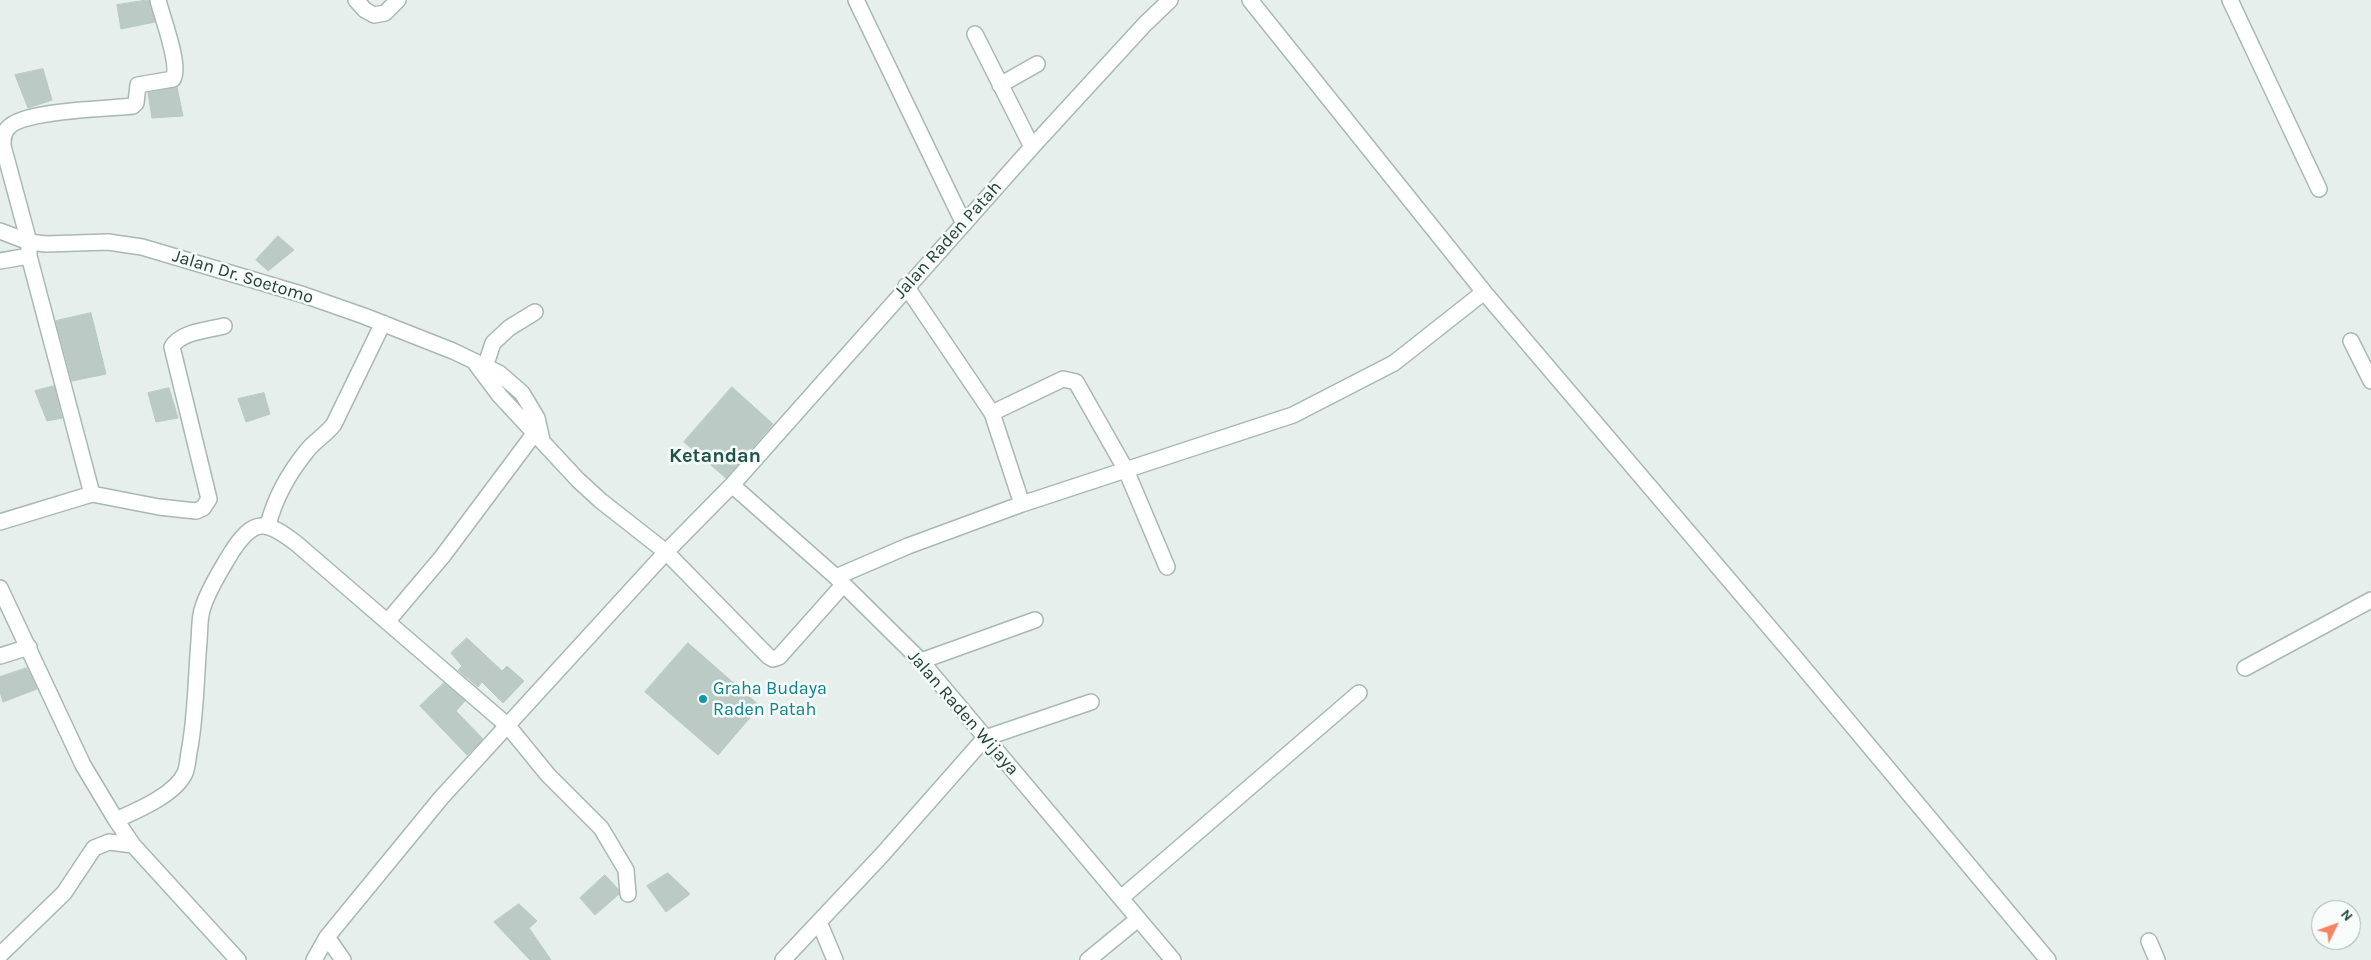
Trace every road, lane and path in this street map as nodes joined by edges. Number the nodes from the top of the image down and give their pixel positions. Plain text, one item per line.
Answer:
1 (158, 0) edge
2 (356, 0) edge
3 (398, 0) edge
4 (856, 0) edge
5 (1170, 0) edge
6 (1250, 0) edge
7 (2230, 0) edge
8 (975, 34) dead end
9 (1037, 64) dead end
10 (1000, 85) junction
11 (1032, 147) junction
12 (2318, 189) dead end
13 (964, 224) junction
14 (0, 231) edge
15 (29, 249) junction
16 (0, 261) edge
17 (906, 286) junction
18 (1484, 292) junction
19 (535, 312) dead end
20 (382, 323) junction
21 (224, 326) dead end
22 (2350, 341) dead end
23 (481, 365) junction
24 (2371, 381) edge
25 (992, 413) junction
26 (538, 437) junction
27 (1126, 470) junction
28 (732, 485) junction
29 (92, 494) junction
30 (1022, 504) junction
31 (0, 522) edge
32 (268, 525) junction
33 (666, 552) junction
34 (1167, 567) dead end
35 (839, 581) junction
36 (0, 588) edge
37 (2371, 600) edge
38 (1035, 620) dead end
39 (387, 622) junction
40 (29, 647) junction
41 (0, 656) edge
42 (921, 661) junction
43 (2245, 668) dead end
44 (1359, 692) dead end
45 (1091, 702) dead end
46 (508, 726) junction
47 (985, 738) junction
48 (116, 820) junction
49 (133, 845) junction
50 (628, 894) dead end
51 (1120, 898) junction
52 (1138, 919) junction
53 (819, 922) junction
54 (327, 937) junction
55 (2149, 941) dead end
56 (0, 955) edge
57 (2045, 959) edge
58 (238, 960) edge
59 (314, 960) edge
60 (344, 960) edge
61 (783, 960) edge
62 (835, 960) edge
63 (1088, 960) edge
64 (1173, 960) edge
65 (2157, 960) edge

1 - 15 street
2 - 3 street
4 - 13 street
5 - 11 street, Jalan Raden Patah
6 - 18 street
7 - 12 street
8 - 10 street
9 - 10 street
10 - 11 street
11 - 13 street, Jalan Raden Patah
13 - 17 street, Jalan Raden Patah
14 - 15 street, Jalan Dr. Soetomo
15 - 16 street
15 - 20 street, Jalan Dr. Soetomo
15 - 29 street
17 - 25 street
17 - 28 street, Jalan Raden Patah
18 - 27 street
18 - 57 street
19 - 23 street
20 - 23 street, Jalan Dr. Soetomo
20 - 32 street
21 - 29 street
22 - 24 street
23 - 26 street, Jalan Dr. Soetomo
25 - 27 street
25 - 30 street
26 - 33 street, Jalan Dr. Soetomo
26 - 39 street
27 - 30 street
27 - 34 street
28 - 33 street, Jalan Raden Patah
28 - 35 street, Jalan Raden Wijaya
29 - 31 street
30 - 35 street
32 - 39 street
32 - 48 street
33 - 35 street, Jalan Dr. Soetomo
33 - 46 street, Jalan Raden Patah
35 - 42 street, Jalan Raden Wijaya
36 - 40 street
37 - 43 street
38 - 42 street
39 - 46 street
40 - 41 street
40 - 48 street
42 - 47 street, Jalan Raden Wijaya
44 - 51 street
45 - 47 street
46 - 50 street
46 - 54 street, Jalan Raden Patah
47 - 51 street, Jalan Raden Wijaya
47 - 53 street
48 - 49 street
49 - 56 street
49 - 58 street
51 - 52 street, Jalan Raden Wijaya
52 - 63 street
52 - 64 street, Jalan Raden Wijaya
53 - 61 street
53 - 62 street
54 - 59 street, Jalan Raden Patah
54 - 60 street
55 - 65 street

